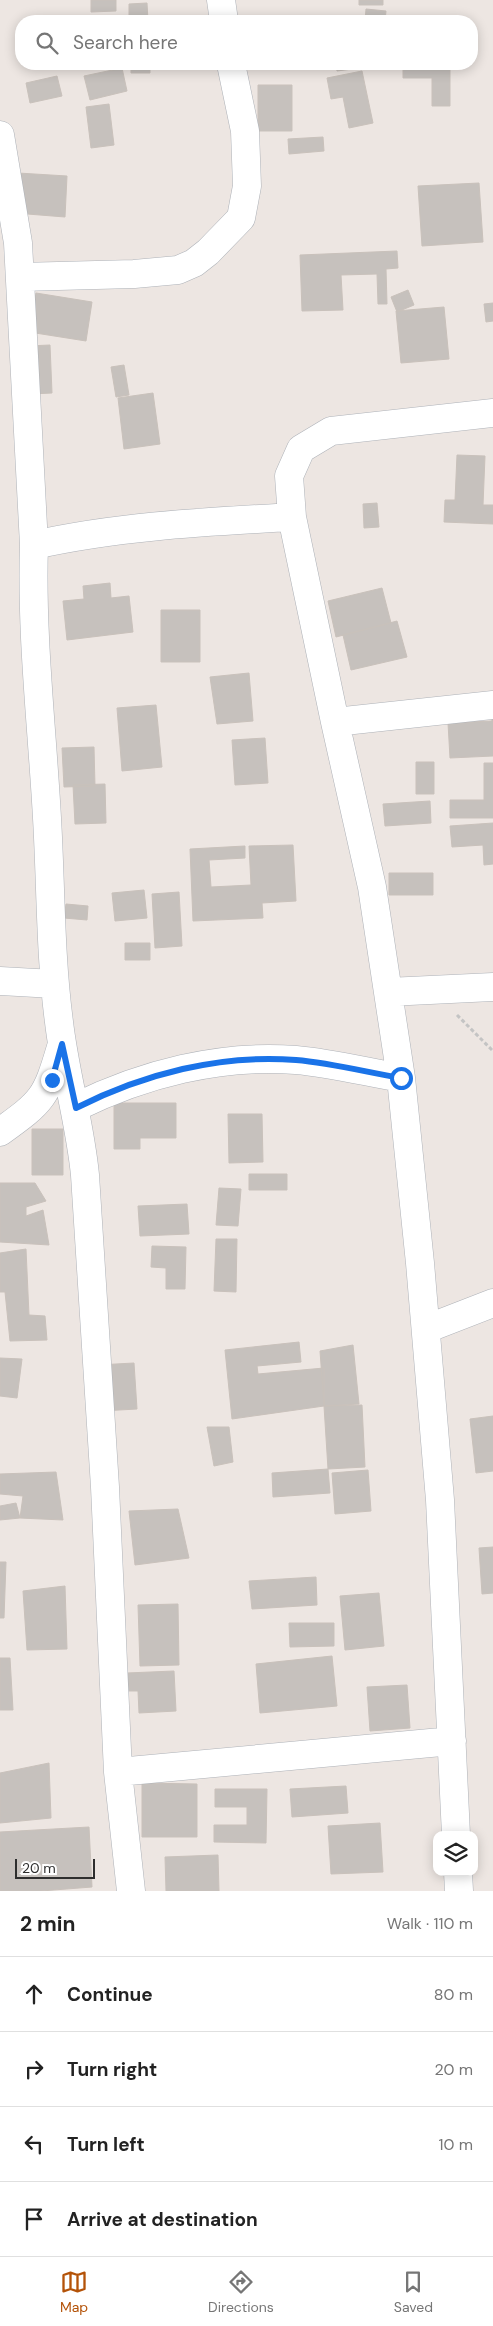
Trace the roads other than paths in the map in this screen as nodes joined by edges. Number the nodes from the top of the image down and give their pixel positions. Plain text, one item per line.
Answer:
1 (221, 0) edge
2 (223, 15) edge
3 (232, 70) edge
4 (0, 135) edge
5 (20, 278) junction
6 (493, 413) edge
7 (292, 517) junction
8 (34, 545) junction
9 (493, 705) edge
10 (335, 722) junction
11 (0, 981) edge
12 (54, 984) junction
13 (493, 987) edge
14 (388, 992) junction
15 (62, 1044) junction
16 (401, 1078) junction
17 (76, 1108) junction
18 (0, 1132) edge
19 (493, 1303) edge
20 (426, 1329) junction
21 (452, 1741) junction
22 (118, 1772) junction
23 (456, 1831) edge
24 (458, 1876) edge
25 (131, 1891) edge
26 (459, 1891) edge

1 - 2 street
3 - 5 street
4 - 5 street
5 - 8 street
6 - 7 street
7 - 8 street
7 - 10 street
8 - 12 street
9 - 10 street
10 - 14 street
11 - 12 street
12 - 15 street
13 - 14 street
14 - 16 street
15 - 17 street
15 - 18 street
16 - 17 street
16 - 20 street
17 - 22 street
19 - 20 street
20 - 21 street
21 - 22 street
21 - 23 street
22 - 25 street
24 - 26 street

